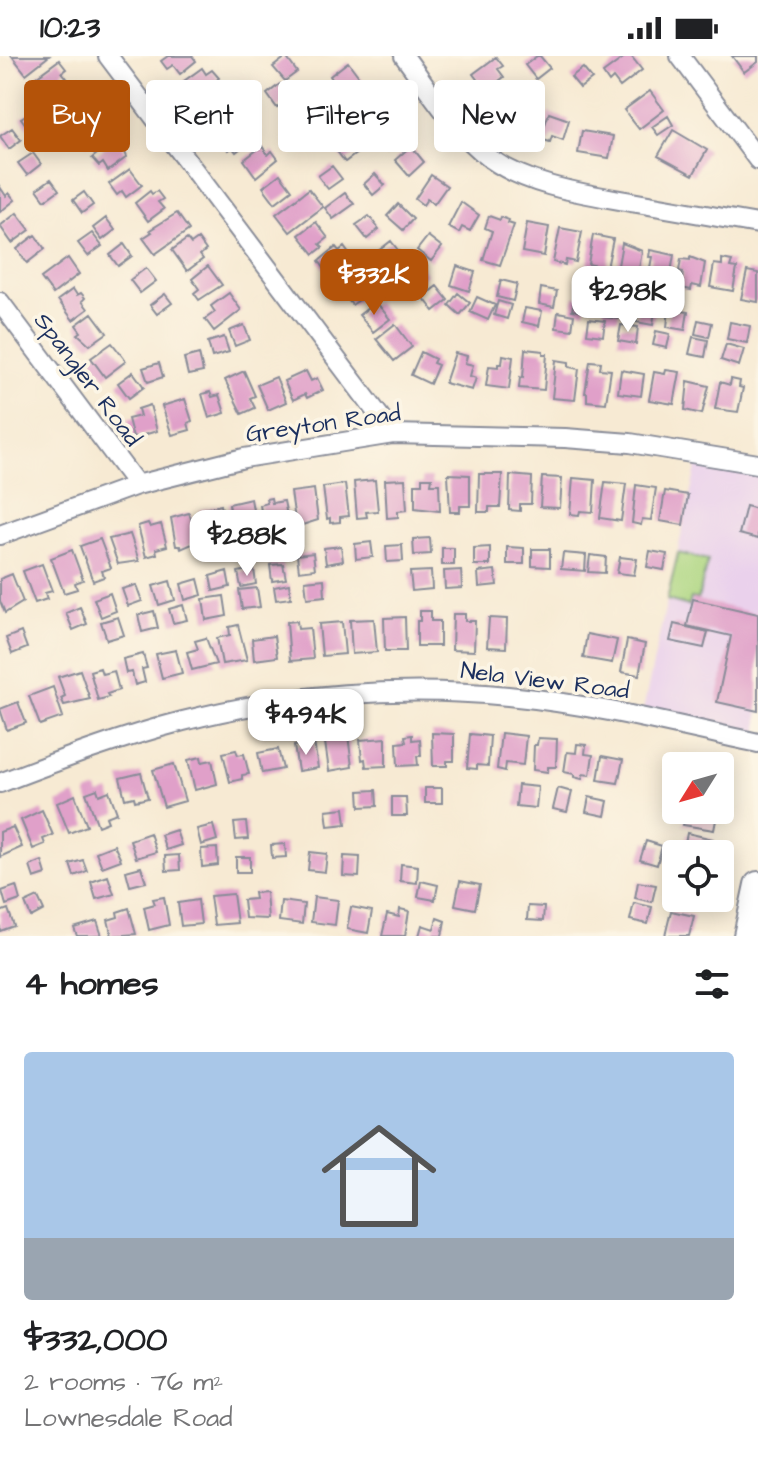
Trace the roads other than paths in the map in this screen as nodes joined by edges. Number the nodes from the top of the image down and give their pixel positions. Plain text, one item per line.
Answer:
1 (108, 56) edge
2 (404, 56) edge
3 (680, 56) edge
4 (758, 160) edge
5 (758, 224) edge
6 (0, 302) edge
7 (393, 434) junction
8 (758, 464) edge
9 (137, 485) junction
10 (0, 535) edge
11 (758, 743) edge
12 (0, 783) edge
13 (758, 885) edge
14 (747, 936) edge

1 - 7 street
2 - 5 street
3 - 4 street
6 - 9 street, Spangler Road
7 - 8 street, Greyton Road
7 - 9 street, Greyton Road
9 - 10 street, Greyton Road
11 - 12 street, Nela View Road
13 - 14 street

